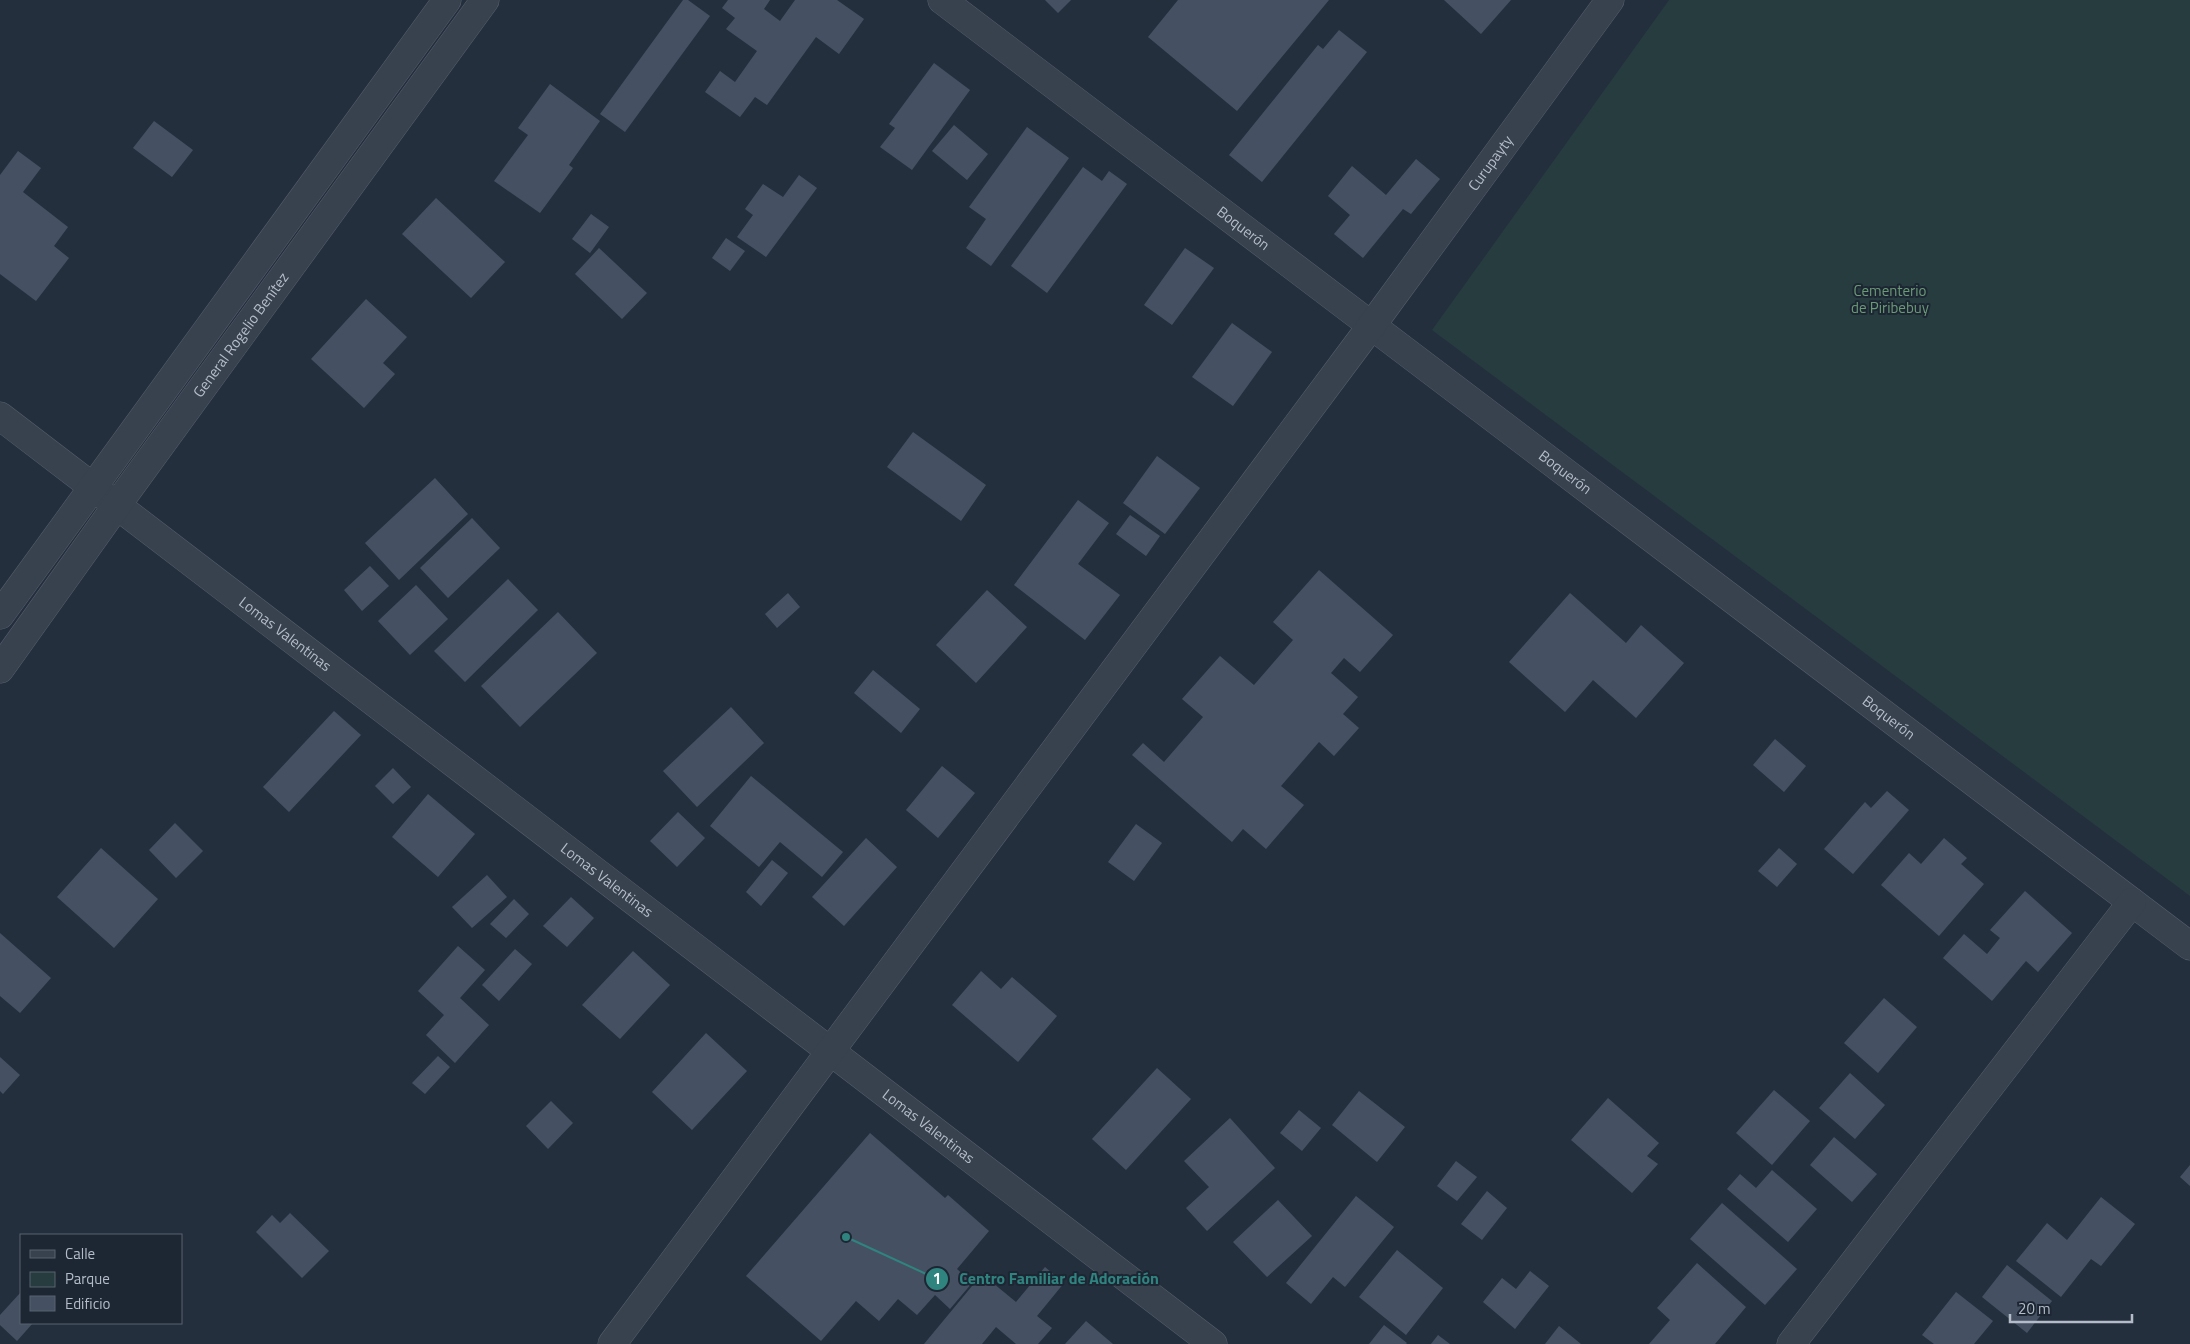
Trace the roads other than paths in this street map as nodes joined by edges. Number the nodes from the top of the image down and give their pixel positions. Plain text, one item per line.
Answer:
1 (447, 0) edge
2 (485, 0) edge
3 (942, 0) edge
4 (1610, 0) edge
5 (1372, 325) junction
6 (0, 416) edge
7 (92, 487) junction
8 (117, 505) junction
9 (0, 615) edge
10 (0, 669) edge
11 (2132, 902) junction
12 (2190, 946) edge
13 (830, 1051) junction
14 (612, 1344) edge
15 (1213, 1344) edge
16 (1791, 1344) edge

1 - 7 street, General Rogelio Benítez
2 - 8 street, General Rogelio Benítez
3 - 5 street, Boquerón
4 - 5 street, Curupayty
5 - 11 street, Boquerón
5 - 13 street, Curupayty
6 - 7 street, Lomas Valentinas
7 - 8 street, Lomas Valentinas
7 - 9 street, General Rogelio Benítez
8 - 10 street, General Rogelio Benítez
8 - 13 street, Lomas Valentinas
11 - 12 street, Boquerón
11 - 16 street
13 - 14 street, Curupayty
13 - 15 street, Lomas Valentinas

